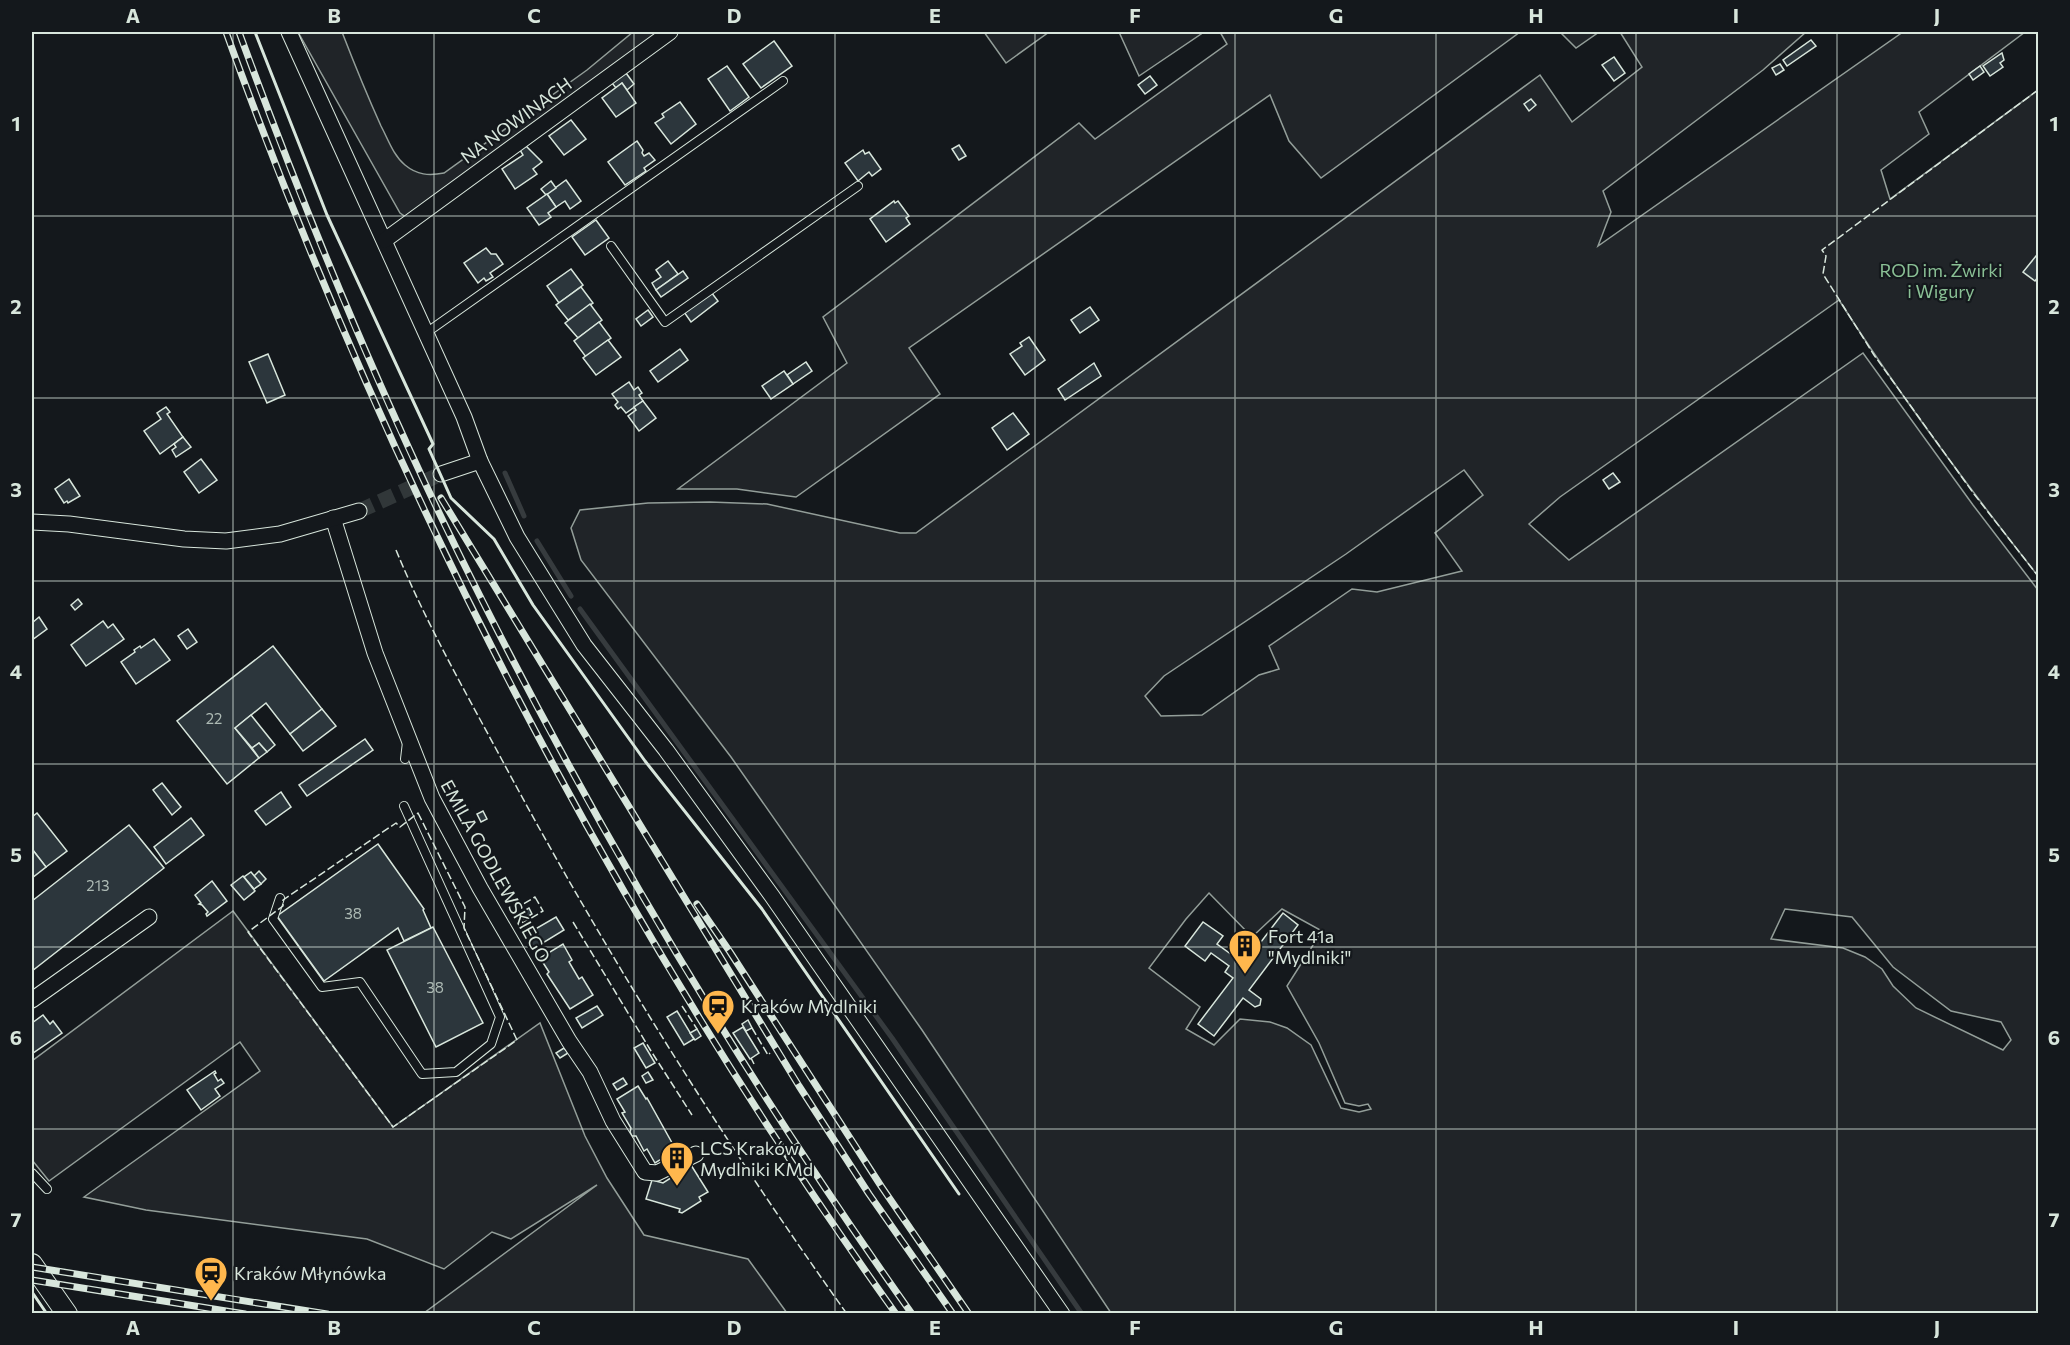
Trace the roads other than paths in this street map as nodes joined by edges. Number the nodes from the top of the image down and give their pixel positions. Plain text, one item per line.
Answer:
1 (290, 32) edge
2 (670, 32) edge
3 (783, 81) dead end
4 (858, 186) dead end
5 (385, 240) junction
6 (611, 246) dead end
7 (426, 333) junction
8 (480, 461) junction
9 (441, 474) tunnel mouth
10 (358, 511) tunnel mouth
11 (333, 518) junction
12 (32, 522) edge
13 (408, 738) junction
14 (405, 759) dead end
15 (404, 806) dead end
16 (280, 898) dead end
17 (149, 917) dead end
18 (32, 1000) edge
19 (696, 1154) dead end
20 (32, 1173) edge
21 (47, 1189) dead end
22 (32, 1264) edge
23 (67, 1314) edge
24 (1062, 1314) edge

1 - 5 street
2 - 5 street, NA NOWINACH
3 - 7 lane
4 - 6 lane
5 - 7 street
7 - 8 street
8 - 9 street
8 - 24 street
10 - 11 street
11 - 12 street
11 - 13 street, EMILA GODLEWSKIEGO
13 - 14 lane
13 - 19 street, EMILA GODLEWSKIEGO
15 - 16 lane
17 - 18 street
20 - 21 lane
22 - 23 street

